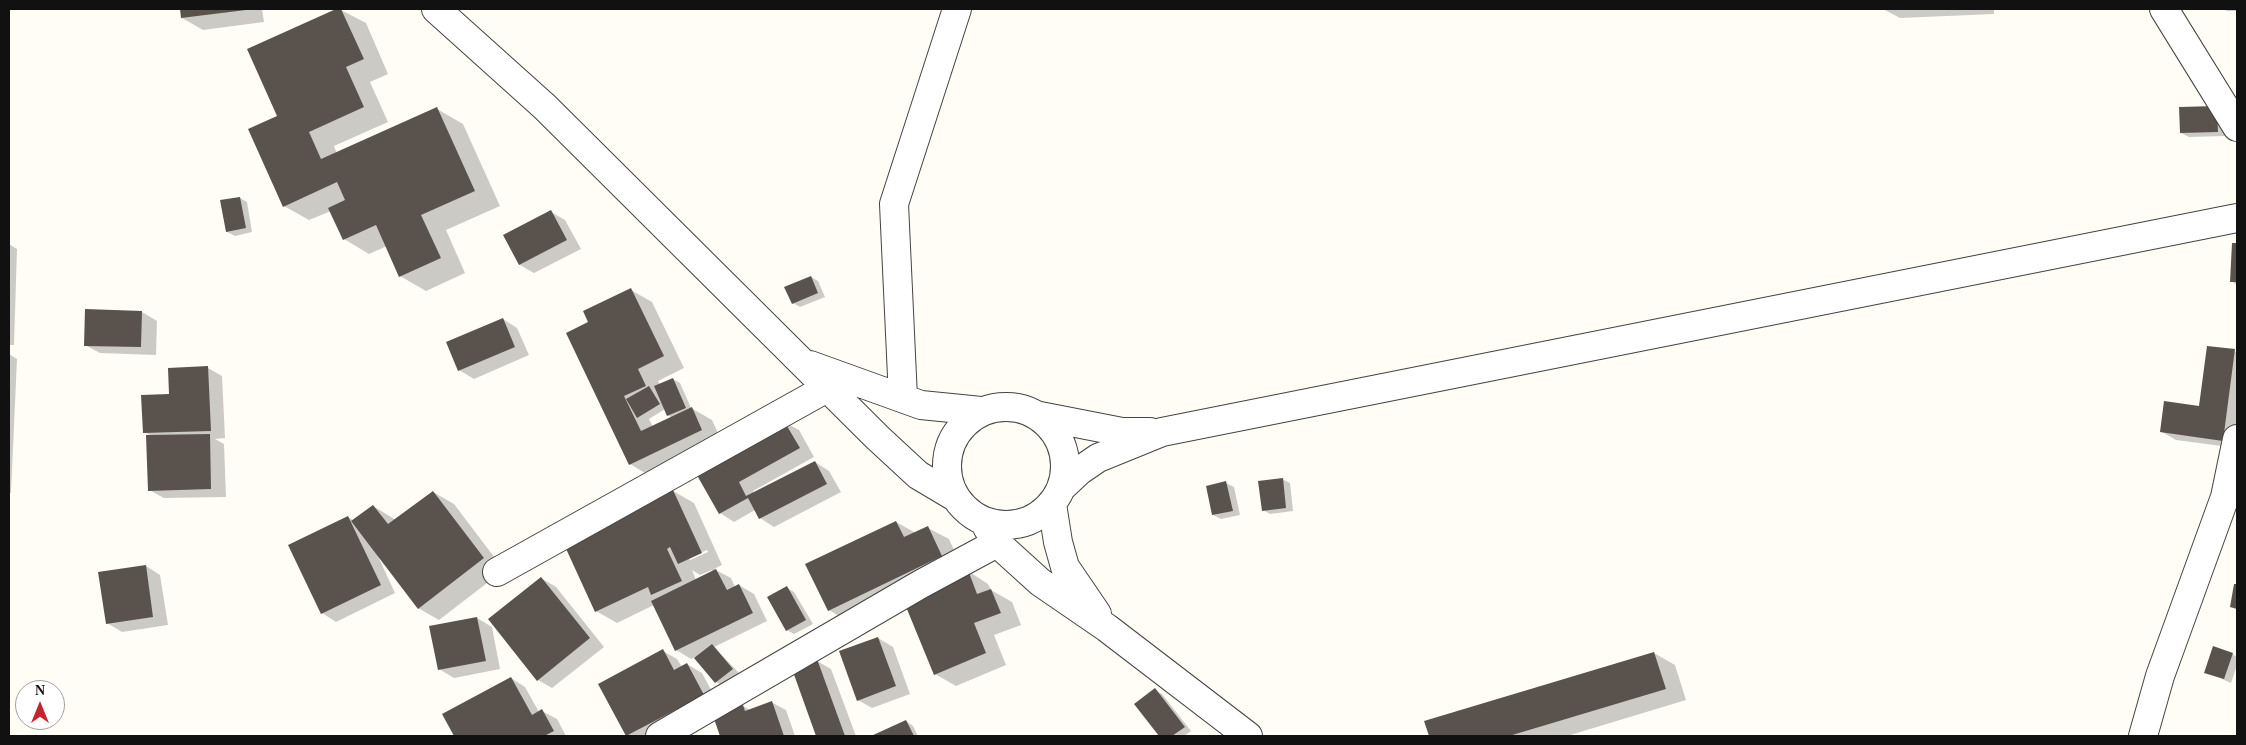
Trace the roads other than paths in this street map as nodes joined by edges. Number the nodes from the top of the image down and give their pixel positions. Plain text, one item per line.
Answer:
1 (436, 9) edge
2 (957, 9) edge
3 (2164, 9) edge
4 (2237, 127) edge
5 (2237, 218) edge
6 (801, 362) junction
7 (827, 388) junction
8 (903, 398) junction
9 (981, 411) junction
10 (1040, 416) junction
11 (1162, 432) junction
12 (2237, 439) edge
13 (1057, 496) junction
14 (955, 497) junction
15 (990, 532) junction
16 (496, 572) dead end
17 (1107, 628) junction
18 (1245, 735) edge
19 (660, 736) edge
20 (2143, 736) edge

1 - 6 street
2 - 8 street
3 - 4 street
5 - 11 street
6 - 7 street
6 - 8 street
7 - 14 street
7 - 16 street
8 - 9 street
9 - 10 street
9 - 14 street
10 - 11 street
10 - 13 street
11 - 13 street
12 - 20 street
13 - 15 street
13 - 17 street
14 - 15 street
15 - 17 street
15 - 19 street
17 - 18 street

